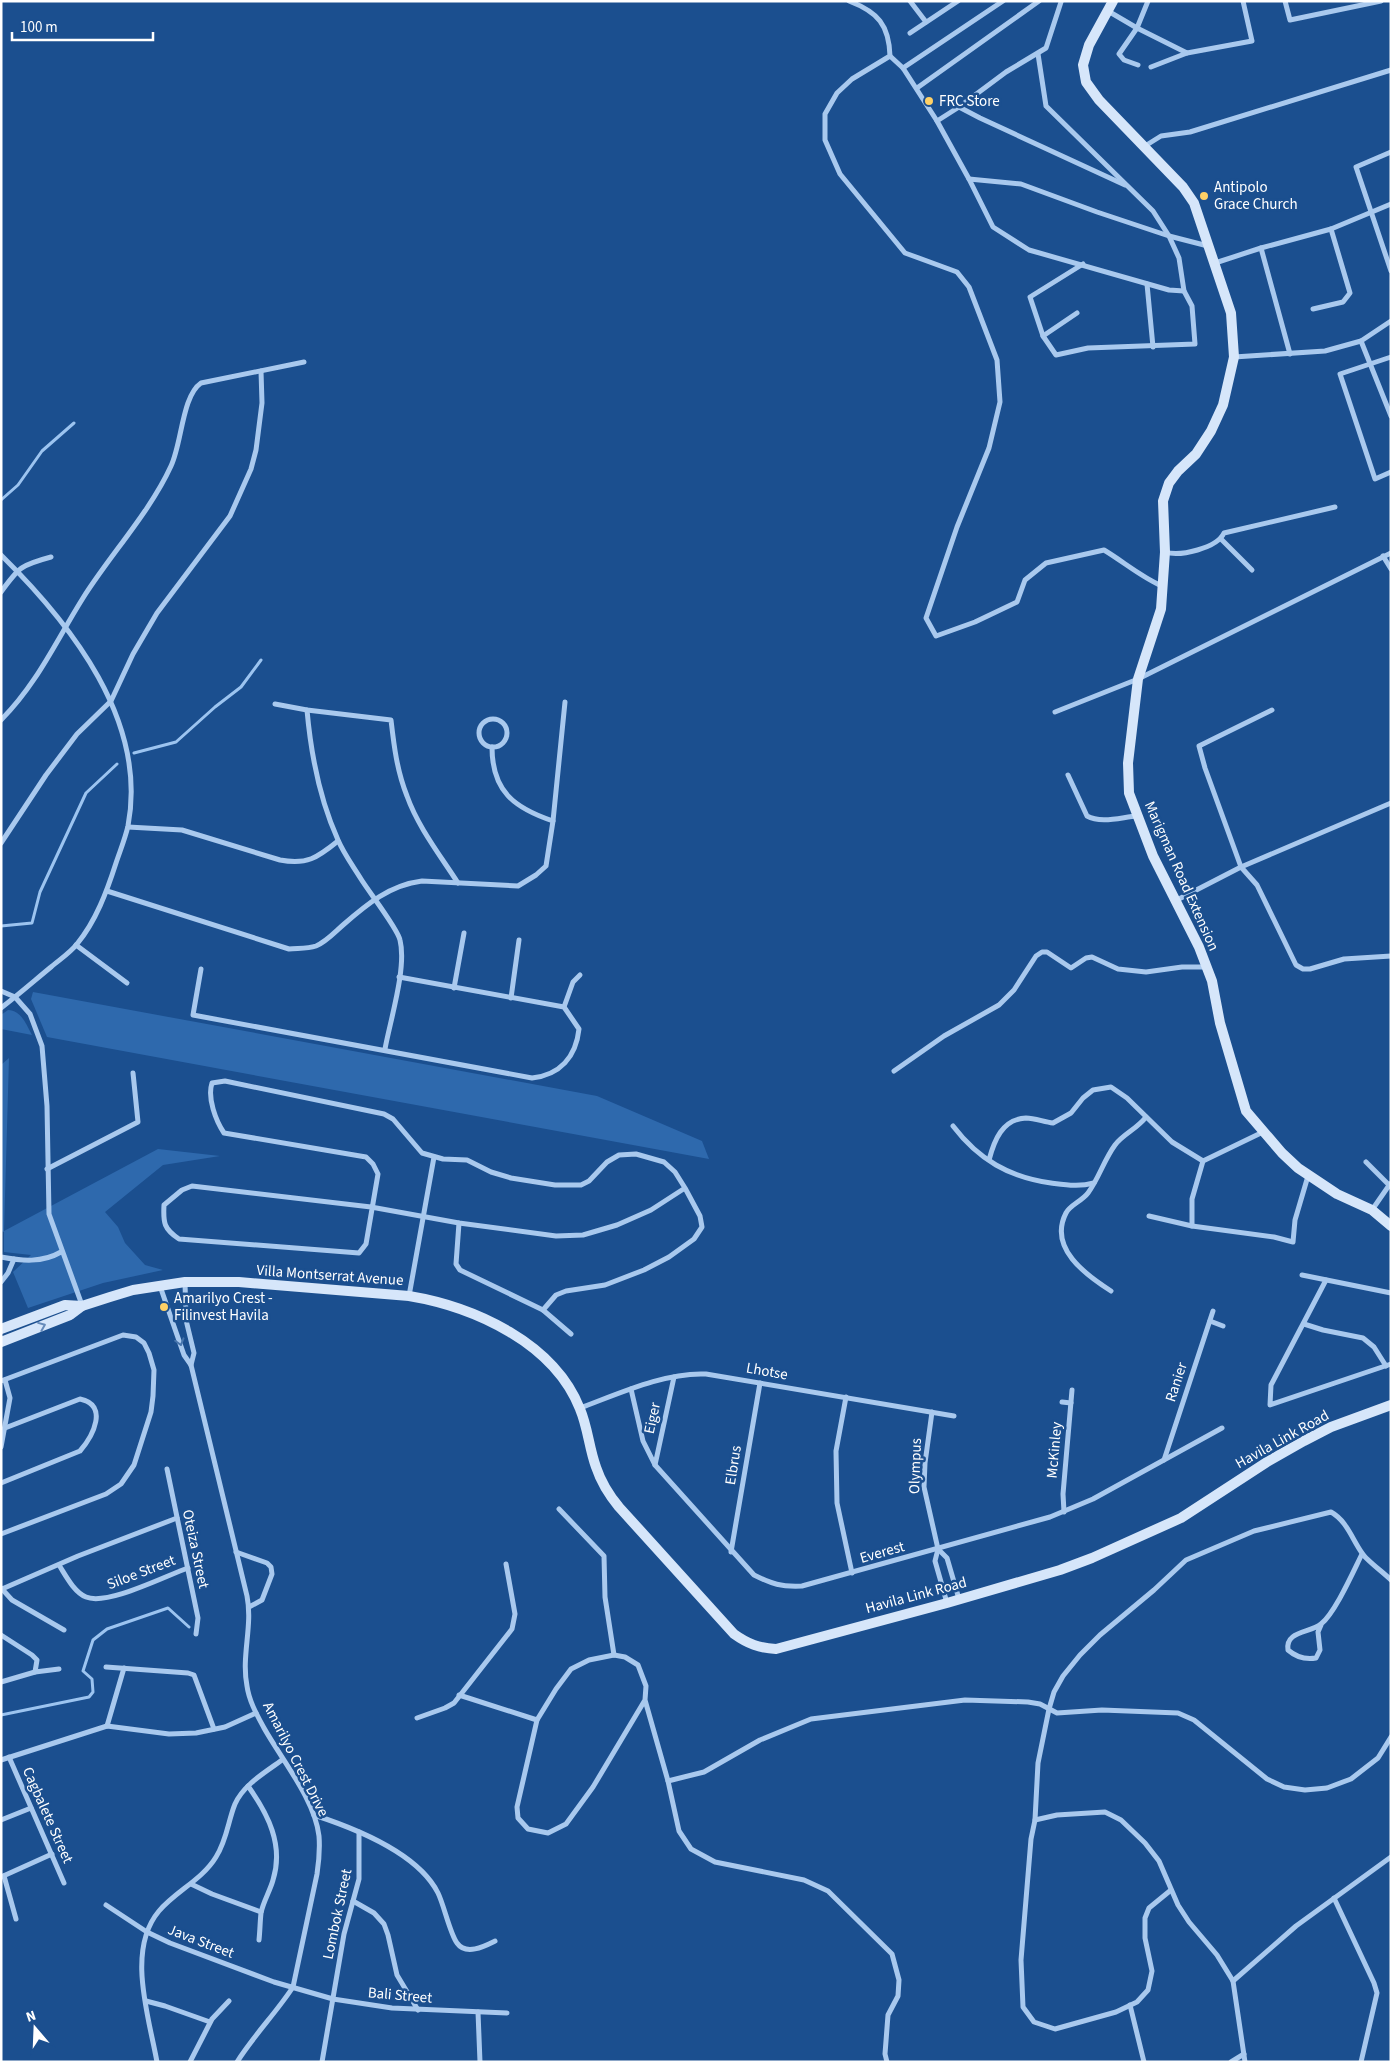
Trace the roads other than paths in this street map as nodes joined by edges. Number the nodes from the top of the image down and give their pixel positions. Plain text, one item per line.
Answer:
1 (849, 1) edge
2 (910, 1) edge
3 (958, 1) edge
4 (1003, 1) edge
5 (1039, 1) edge
6 (1148, 1) edge
7 (1243, 1) edge
8 (1285, 1) edge
9 (1381, 1) edge
10 (1062, 2) edge
11 (1111, 6) edge
12 (926, 22) junction
13 (1137, 28) junction
14 (910, 32) dead end
15 (1187, 53) junction
16 (1038, 54) junction
17 (890, 56) junction
18 (1138, 66) dead end
19 (1151, 67) dead end
20 (903, 68) junction
21 (1391, 70) edge
22 (916, 88) junction
23 (959, 107) junction
24 (937, 121) junction
25 (1145, 146) junction
26 (1391, 152) edge
27 (969, 179) junction
28 (1129, 187) junction
29 (1391, 204) edge
30 (1372, 213) junction
31 (1331, 229) junction
32 (1169, 236) junction
33 (1210, 246) junction
34 (1261, 248) junction
35 (1215, 263) junction
36 (1083, 264) junction
37 (1391, 271) edge
38 (1147, 284) junction
39 (1184, 291) junction
40 (1313, 309) dead end
41 (1077, 313) dead end
42 (1391, 321) edge
43 (1043, 336) junction
44 (1361, 341) junction
45 (1153, 347) junction
46 (1290, 354) junction
47 (1234, 357) junction
48 (1391, 358) edge
49 (304, 362) dead end
50 (1371, 364) junction
51 (261, 371) junction
52 (1391, 416) edge
53 (1391, 472) edge
54 (1335, 507) dead end
55 (1221, 539) junction
56 (1164, 552) junction
57 (1391, 553) edge
58 (1, 555) edge
59 (1383, 556) junction
60 (51, 557) dead end
61 (1391, 569) edge
62 (1252, 570) dead end
63 (16, 571) junction
64 (1164, 586) junction
65 (1, 592) edge
66 (66, 628) junction
67 (1138, 679) junction
68 (112, 701) junction
69 (565, 702) dead end
70 (275, 704) dead end
71 (307, 710) junction
72 (1272, 710) dead end
73 (1056, 712) dead end
74 (1, 720) edge
75 (492, 747) junction
76 (1068, 774) dead end
77 (1391, 802) edge
78 (1137, 816) junction
79 (553, 822) junction
80 (128, 827) junction
81 (338, 841) junction
82 (1, 844) edge
83 (1241, 867) junction
84 (458, 883) junction
85 (107, 892) junction
86 (373, 899) junction
87 (1175, 901) junction
88 (464, 933) dead end
89 (519, 940) dead end
90 (76, 945) junction
91 (1391, 956) edge
92 (1206, 967) junction
93 (201, 969) dead end
94 (580, 974) dead end
95 (399, 977) junction
96 (127, 983) dead end
97 (454, 988) junction
98 (1, 991) edge
99 (15, 997) junction
100 (511, 998) junction
101 (564, 1007) junction
102 (1, 1008) edge
103 (384, 1050) junction
104 (894, 1071) dead end
105 (133, 1073) dead end
106 (1146, 1118) junction
107 (953, 1126) dead end
108 (1263, 1132) junction
109 (434, 1156) junction
110 (989, 1160) junction
111 (1204, 1161) junction
112 (1366, 1162) dead end
113 (48, 1169) junction
114 (1309, 1175) junction
115 (1094, 1183) junction
116 (1390, 1185) edge
117 (685, 1188) junction
118 (371, 1207) junction
119 (1372, 1210) junction
120 (422, 1216) junction
121 (1149, 1216) dead end
122 (459, 1223) junction
123 (1192, 1226) junction
124 (1391, 1226) edge
125 (61, 1252) junction
126 (1, 1257) edge
127 (14, 1259) junction
128 (1302, 1275) dead end
129 (1326, 1280) junction
130 (1, 1282) edge
131 (185, 1282) junction
132 (160, 1286) junction
133 (1111, 1291) dead end
134 (1391, 1293) edge
135 (409, 1296) junction
136 (82, 1306) junction
137 (543, 1310) junction
138 (1213, 1310) dead end
139 (1210, 1321) junction
140 (1304, 1324) junction
141 (1224, 1326) dead end
142 (1, 1329) edge
143 (571, 1334) dead end
144 (1, 1342) edge
145 (192, 1365) junction
146 (1388, 1365) edge
147 (558, 1371) joint
148 (674, 1377) junction
149 (3, 1380) edge
150 (760, 1383) junction
151 (631, 1389) junction
152 (1072, 1390) dead end
153 (846, 1398) junction
154 (1062, 1402) dead end
155 (1071, 1403) junction
156 (1391, 1405) edge
157 (580, 1408) junction
158 (932, 1412) junction
159 (954, 1416) dead end
160 (5, 1428) junction
161 (1222, 1428) dead end
162 (1, 1447) edge
163 (1164, 1461) junction
164 (655, 1465) junction
165 (167, 1469) dead end
166 (1, 1483) edge
167 (559, 1509) dead end
168 (1064, 1512) junction
169 (177, 1518) junction
170 (1, 1534) edge
171 (938, 1549) junction
172 (236, 1552) junction
173 (731, 1552) junction
174 (1362, 1554) junction
175 (506, 1564) dead end
176 (59, 1565) junction
177 (188, 1568) junction
178 (852, 1573) junction
179 (1391, 1580) edge
180 (2, 1589) edge
181 (960, 1599) junction
182 (947, 1603) junction
183 (249, 1607) junction
184 (1321, 1625) junction
185 (64, 1630) dead end
186 (196, 1634) dead end
187 (1, 1635) edge
188 (614, 1655) junction
189 (106, 1666) dead end
190 (124, 1668) junction
191 (59, 1669) dead end
192 (35, 1672) junction
193 (1, 1682) edge
194 (459, 1695) junction
195 (645, 1700) junction
196 (1048, 1709) junction
197 (256, 1713) junction
198 (416, 1718) dead end
199 (537, 1720) junction
200 (107, 1726) junction
201 (214, 1729) junction
202 (1391, 1736) edge
203 (9, 1757) junction
204 (1, 1760) edge
205 (282, 1760) junction
206 (668, 1781) junction
207 (248, 1786) junction
208 (31, 1808) junction
209 (314, 1815) junction
210 (1, 1820) edge
211 (1035, 1820) junction
212 (359, 1832) junction
213 (52, 1854) junction
214 (1391, 1857) edge
215 (3, 1876) edge
216 (64, 1883) dead end
217 (191, 1884) junction
218 (1171, 1890) junction
219 (1334, 1898) junction
220 (354, 1902) junction
221 (106, 1905) dead end
222 (261, 1912) junction
223 (16, 1919) dead end
224 (147, 1932) junction
225 (259, 1940) dead end
226 (495, 1941) dead end
227 (1233, 1980) junction
228 (293, 1987) junction
229 (333, 1999) junction
230 (146, 2001) junction
231 (229, 2001) dead end
232 (1130, 2005) junction
233 (418, 2010) junction
234 (478, 2012) junction
235 (507, 2013) dead end
236 (210, 2022) junction
237 (1244, 2054) junction
238 (157, 2062) edge
239 (190, 2062) edge
240 (237, 2062) edge
241 (322, 2062) edge
242 (480, 2062) edge
243 (887, 2062) edge
244 (1144, 2062) edge
245 (1230, 2062) edge
246 (1245, 2062) edge
247 (1361, 2062) edge

1 - 17 street
2 - 12 street
3 - 12 street
4 - 20 street
5 - 22 street
6 - 13 street
7 - 15 street
8 - 9 street
10 - 16 street
11 - 13 street
11 - 25 street, Marigman Road Extension
12 - 14 street
13 - 15 street
13 - 18 street
15 - 19 street
16 - 23 street
16 - 28 street
17 - 20 street
17 - 64 street
20 - 22 street
21 - 25 street
22 - 24 street
23 - 24 street
23 - 28 street
24 - 27 street
25 - 33 street, Marigman Road Extension
26 - 30 street
27 - 32 street
27 - 36 street
28 - 32 street
29 - 30 street
30 - 31 street
30 - 37 street
31 - 34 street
31 - 40 street
32 - 33 street
32 - 39 street
33 - 35 street, Marigman Road Extension
34 - 35 street
34 - 46 street
35 - 47 street, Marigman Road Extension
36 - 38 street
36 - 43 street
38 - 39 street
38 - 45 street
39 - 45 street
41 - 43 street
42 - 44 street
43 - 45 street
44 - 46 street
44 - 50 street
46 - 47 street
47 - 56 street, Marigman Road Extension
48 - 50 street
49 - 51 street
50 - 52 street
50 - 53 street
51 - 66 street
51 - 68 street
54 - 55 street
55 - 56 street
55 - 62 street
56 - 64 street, Marigman Road Extension
57 - 59 street
58 - 63 street
59 - 61 street
59 - 67 street
60 - 63 street
63 - 65 street
63 - 66 street
64 - 67 street, Marigman Road Extension
66 - 68 street
66 - 74 street
67 - 73 street
67 - 78 street, Marigman Road Extension
68 - 80 street
68 - 82 street
69 - 79 street
70 - 71 street
71 - 81 street
71 - 84 street
72 - 83 street
75 - 75 street
75 - 79 street
76 - 78 street
77 - 83 street
78 - 87 street, Marigman Road Extension
79 - 84 street
80 - 81 street
80 - 85 street
81 - 86 street
83 - 87 street
83 - 91 street
84 - 86 street
85 - 86 street
85 - 90 street
86 - 95 street
87 - 92 street, Marigman Road Extension
88 - 97 street
89 - 100 street
90 - 96 street
90 - 99 street
92 - 104 street
92 - 108 street, Marigman Road Extension
93 - 103 street
94 - 101 street
95 - 97 street
95 - 103 street
97 - 100 street
98 - 99 street
99 - 102 street
99 - 113 street
100 - 101 street
101 - 103 street
105 - 113 street
106 - 110 street
106 - 111 street
106 - 115 street
107 - 110 street
108 - 111 street
108 - 114 street, Marigman Road Extension
109 - 117 street
109 - 118 street
109 - 120 street
110 - 115 street
111 - 123 street
112 - 116 street
113 - 125 street
114 - 119 street, Marigman Road Extension
114 - 123 street
115 - 133 street
116 - 119 street
117 - 122 street
117 - 137 street
118 - 118 street
118 - 120 street
119 - 124 street, Marigman Road Extension
120 - 122 street
120 - 135 street
121 - 123 street
122 - 137 street
125 - 127 street
125 - 136 street
126 - 127 street
127 - 130 street
128 - 129 street
129 - 134 street
129 - 140 street
131 - 132 street, Villa Montserrat Avenue
131 - 135 street, Villa Montserrat Avenue
131 - 145 street, Amarilyo Crest Drive
132 - 136 street, Villa Montserrat Avenue
132 -> 145 street, Amarilyo Crest Drive
135 - 147 street, Villa Montserrat Avenue
136 - 142 street, Villa Montserrat Avenue
144 -> 136 street, Villa Montserrat Avenue
137 - 143 street
138 - 139 street, Ranier
139 - 141 street
139 - 163 street, Ranier
140 - 146 street
140 - 146 street
145 - 172 street, Amarilyo Crest Drive
147 - 157 street, Havila Link Road
148 - 150 street, Lhotse
148 - 151 street, Lhotse
148 - 164 street, Eiger
149 - 160 street
149 - 170 street
150 - 153 street, Lhotse
150 - 173 street, Elbrus
151 - 157 street, Lhotse
151 - 164 street, Everest
152 - 155 street, McKinley
153 - 158 street, Lhotse
153 - 178 street
154 - 155 street
155 - 168 street, McKinley
156 - 181 street, Havila Link Road
157 - 182 street, Havila Link Road
158 - 159 street, Lhotse
158 - 171 street, Olympus
160 - 162 street
160 - 166 street
161 - 163 street, Everest
163 - 168 street, Everest
164 - 173 street, Everest
165 - 169 street, Oteiza Street
167 - 188 street
168 - 171 street, Everest
169 - 176 street
169 - 177 street, Oteiza Street
171 - 178 street, Everest
171 - 181 street
171 - 182 street
172 - 183 street, Amarilyo Crest Drive
172 - 183 street
173 - 178 street, Everest
174 - 179 street
174 - 184 street
174 - 196 street
175 - 194 street
176 - 177 street, Siloe Street
176 - 180 street
177 - 186 street, Oteiza Street
180 - 185 street
181 - 182 street, Havila Link Road
183 - 197 street, Amarilyo Crest Drive
184 - 184 street
187 - 192 street
188 - 195 street
188 - 199 street
189 - 190 street
190 - 200 street
190 - 201 street
191 - 192 street
192 - 193 street
194 - 198 street
194 - 199 street
195 - 199 street
195 - 206 street
196 - 202 street
196 - 206 street
196 - 211 street
197 - 201 street
197 - 205 street, Amarilyo Crest Drive
200 - 201 street
200 - 203 street
203 - 204 street
203 - 208 street, Cagbalete Street
205 - 207 street
205 - 209 street, Amarilyo Crest Drive
206 - 243 street
207 - 217 street
207 - 222 street
208 - 210 street
208 - 213 street, Cagbalete Street
209 - 212 street
209 - 228 street, Amarilyo Crest Drive
211 - 218 street
211 - 232 street
212 - 220 street, Lombok Street
212 - 226 street
213 - 215 street
213 - 216 street, Cagbalete Street
214 - 219 street
215 - 223 street
217 - 222 street
217 - 224 street
218 - 227 street
218 - 232 street
219 - 227 street
219 - 247 street
220 - 229 street, Lombok Street
220 - 233 street
221 - 224 street, Java Street
222 - 225 street
224 - 228 street, Java Street
224 - 230 street
227 - 237 street
228 - 229 street, Bali Street
228 - 240 street, Amarilyo Crest Drive
229 - 233 street, Bali Street
229 - 241 street, Lombok Street
230 - 236 street
230 - 238 street
231 - 236 street
232 - 244 street
233 - 234 street, Bali Street
234 - 235 street, Bali Street
234 - 242 street
236 - 239 street
237 - 245 street
237 - 246 street

